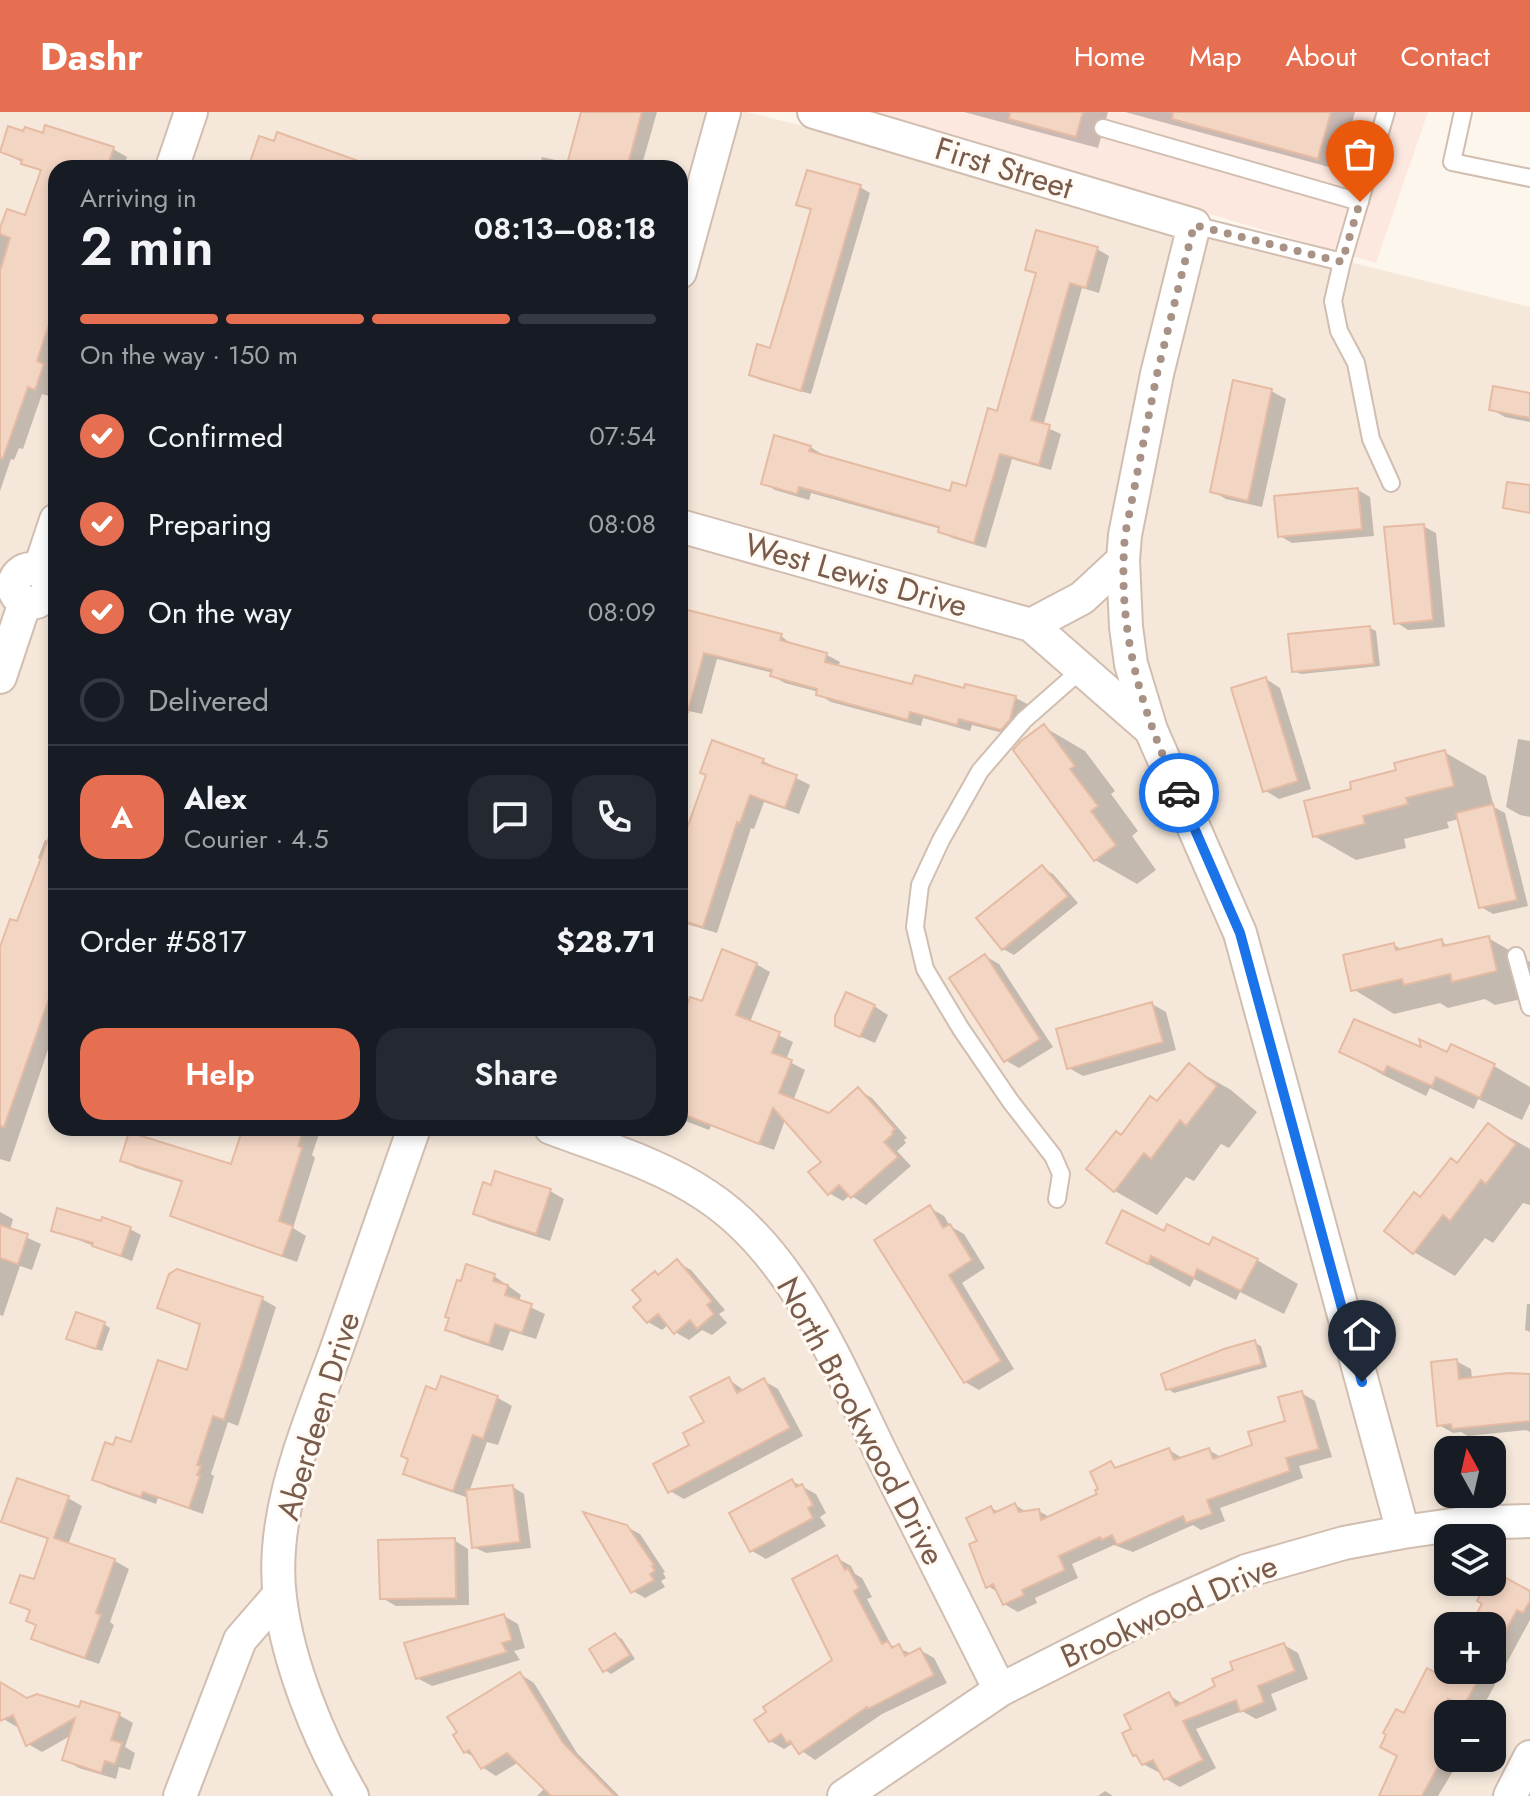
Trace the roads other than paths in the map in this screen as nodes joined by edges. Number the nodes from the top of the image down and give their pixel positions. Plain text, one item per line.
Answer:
1 (191, 112) edge
2 (724, 112) edge
3 (814, 112) edge
4 (1386, 112) edge
5 (1463, 112) edge
6 (1103, 128) dead end
7 (175, 160) edge
8 (1530, 178) edge
9 (1360, 202) junction
10 (1194, 225) junction
11 (688, 243) edge
12 (1342, 262) junction
13 (1391, 483) dead end
14 (688, 528) edge
15 (48, 540) edge
16 (1123, 560) junction
17 (30, 585) edge
18 (1031, 625) junction
19 (1082, 669) junction
20 (0, 677) edge
21 (1151, 730) junction
22 (1516, 956) dead end
23 (1530, 1007) edge
24 (411, 1136) edge
25 (572, 1136) edge
26 (1057, 1199) dead end
27 (1530, 1521) edge
28 (1403, 1532) junction
29 (279, 1595) junction
30 (1000, 1690) junction
31 (1530, 1757) edge
32 (180, 1796) edge
33 (352, 1796) edge
34 (844, 1796) edge
35 (1510, 1796) edge

1 - 7 street
2 - 11 street
3 - 10 street, First Street
4 - 9 lane
5 - 8 lane
6 - 9 lane
9 - 12 lane
10 - 12 lane
10 - 16 street
12 - 13 lane
14 - 18 street, West Lewis Drive
15 - 17 street
16 - 18 street
16 - 21 street
17 - 20 street
18 - 19 street, West Lewis Drive
19 - 21 street, West Lewis Drive
19 - 26 lane
21 - 28 street
22 - 23 lane
24 - 29 street, Aberdeen Drive
25 - 30 street, North Brookwood Drive
27 - 28 street, Brookwood Drive
28 - 30 street, Brookwood Drive
29 - 32 street
29 - 33 street, Aberdeen Drive
30 - 34 street, Brookwood Drive
31 - 35 street

